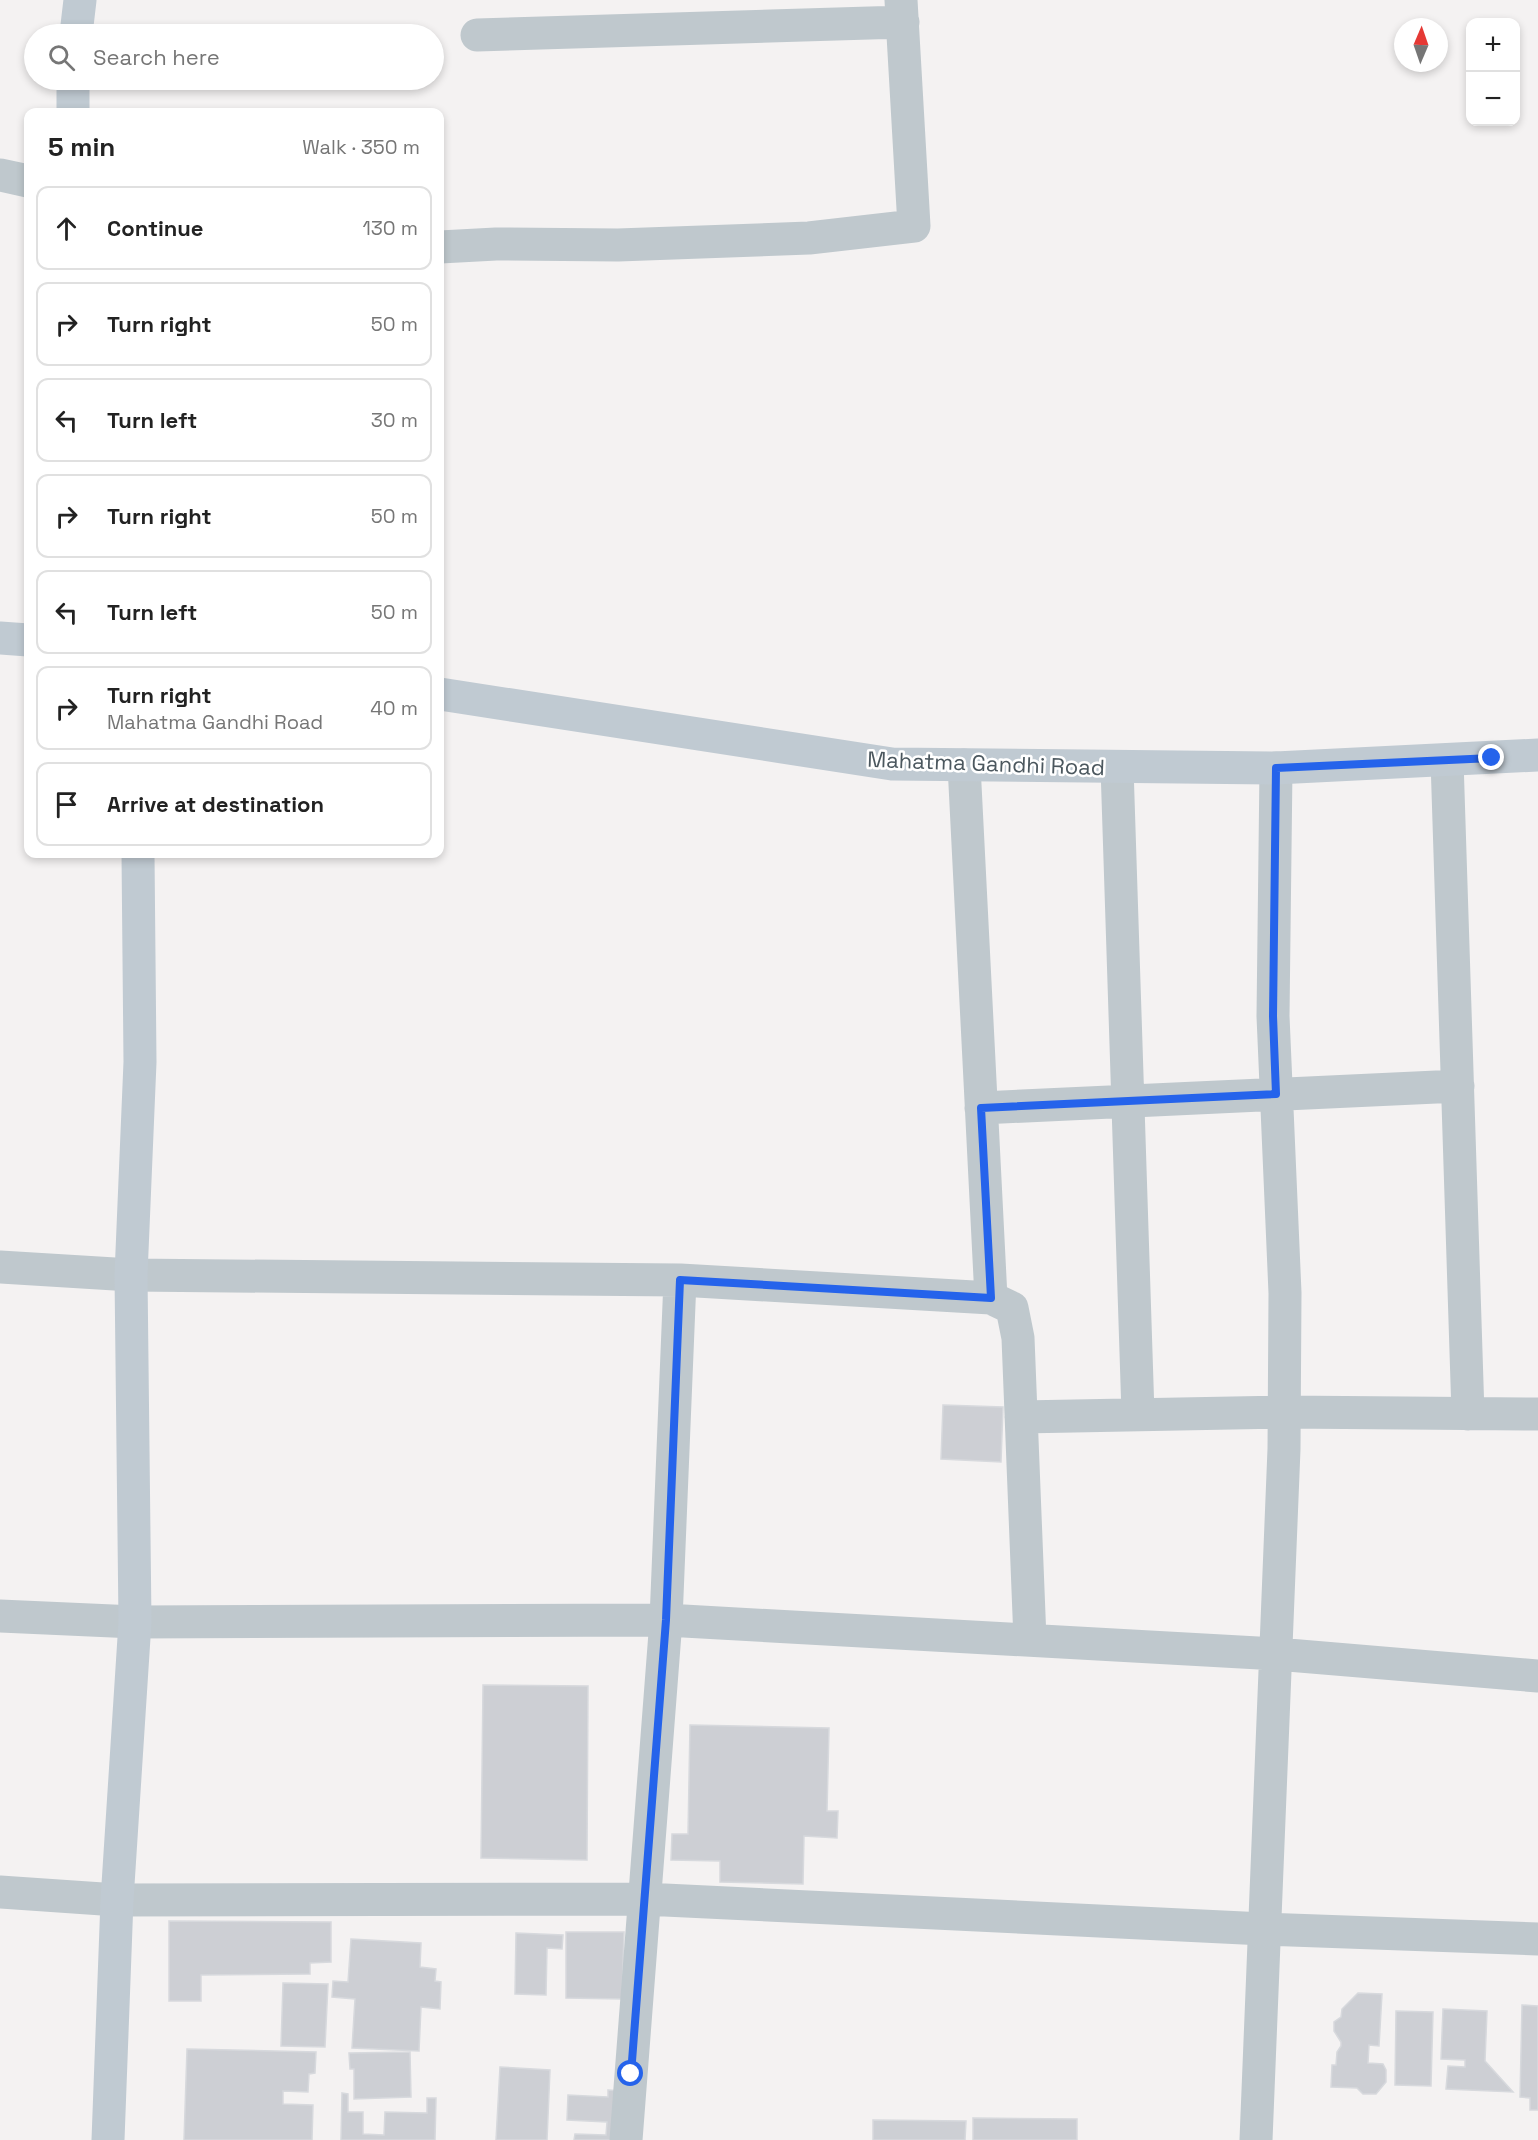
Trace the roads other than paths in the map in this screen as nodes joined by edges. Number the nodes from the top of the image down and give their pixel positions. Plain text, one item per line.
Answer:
1 (80, 0) edge
2 (902, 11) edge
3 (77, 24) edge
4 (477, 35) dead end
5 (73, 90) edge
6 (73, 108) edge
7 (0, 175) edge
8 (24, 180) edge
9 (444, 247) edge
10 (0, 638) edge
11 (24, 640) edge
12 (444, 695) edge
13 (1538, 755) edge
14 (1447, 760) junction
15 (964, 765) junction
16 (1117, 767) junction
17 (1276, 768) junction
18 (138, 858) edge
19 (1458, 1086) junction
20 (1276, 1094) junction
21 (1128, 1101) junction
22 (981, 1108) junction
23 (0, 1267) edge
24 (131, 1275) junction
25 (680, 1280) junction
26 (991, 1298) junction
27 (1284, 1412) junction
28 (1468, 1413) junction
29 (1138, 1414) junction
30 (1538, 1414) edge
31 (1021, 1417) junction
32 (0, 1617) edge
33 (666, 1620) junction
34 (135, 1623) junction
35 (1030, 1640) junction
36 (1276, 1654) junction
37 (1538, 1676) edge
38 (0, 1892) edge
39 (644, 1899) junction
40 (117, 1900) junction
41 (1264, 1929) junction
42 (1538, 1939) edge
43 (108, 2140) edge
44 (626, 2140) edge
45 (1256, 2140) edge

1 - 3 main road
2 - 4 street
2 - 9 street
5 - 6 main road
7 - 8 street
10 - 11 main road
12 - 15 main road, Mahatma Gandhi Road
13 - 14 main road, Mahatma Gandhi Road
14 - 17 main road, Mahatma Gandhi Road
14 - 19 street
15 - 16 main road, Mahatma Gandhi Road
15 - 22 street
16 - 17 main road, Mahatma Gandhi Road
16 - 21 street
17 - 20 street
18 - 24 main road
19 - 20 street
19 - 28 street
20 - 21 street
20 - 27 street
21 - 22 street
21 - 29 street
22 - 26 street
23 - 24 street
24 - 25 street
24 - 34 main road
25 - 26 street
25 - 33 street
26 - 31 street
27 - 28 street
27 - 29 street
27 - 36 street
28 - 30 street
29 - 31 street
31 - 35 street
32 - 34 street
33 - 34 street
33 - 35 street
33 - 39 street
34 - 40 main road
35 - 36 street
36 - 37 street
36 - 41 street
38 - 40 street
39 - 40 street
39 - 41 street
39 - 44 street
40 - 43 main road
41 - 42 street
41 - 45 street

